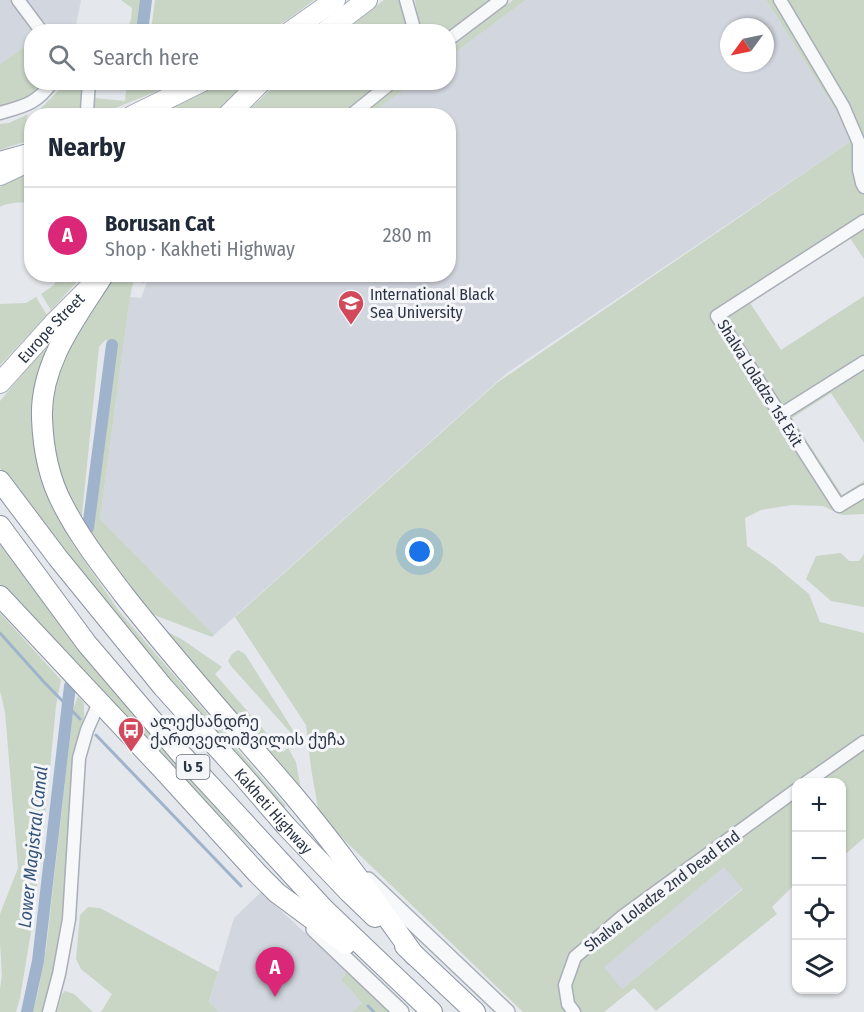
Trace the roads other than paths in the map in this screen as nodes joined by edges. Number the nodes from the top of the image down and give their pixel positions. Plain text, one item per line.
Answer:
1 (18, 0) edge
2 (334, 0) edge
3 (367, 0) edge
4 (406, 0) edge
5 (501, 0) edge
6 (780, 0) edge
7 (36, 24) edge
8 (302, 24) edge
9 (336, 24) edge
10 (413, 24) edge
11 (456, 34) edge
12 (47, 90) edge
13 (88, 90) edge
14 (185, 90) edge
15 (253, 90) edge
16 (383, 90) edge
17 (87, 108) edge
18 (148, 108) edge
19 (235, 108) edge
20 (360, 108) edge
21 (0, 113) edge
22 (24, 155) edge
23 (0, 162) edge
24 (24, 164) edge
25 (0, 175) edge
26 (864, 187) edge
27 (864, 222) edge
28 (95, 282) edge
29 (98, 282) edge
30 (864, 362) edge
31 (0, 383) edge
32 (780, 415) junction
33 (0, 481) edge
34 (864, 491) edge
35 (0, 526) edge
36 (0, 596) edge
37 (99, 703) junction
38 (864, 742) edge
39 (814, 778) edge
40 (792, 793) edge
41 (286, 826) junction
42 (344, 857) junction
43 (277, 893) junction
44 (414, 955) junction
45 (408, 990) junction
46 (49, 1012) edge
47 (401, 1012) edge
48 (432, 1012) edge
49 (475, 1012) edge
50 (507, 1012) edge
51 (574, 1012) edge

1 - 7 street
2 - 8 main road
3 - 9 main road
4 - 10 street
5 - 11 street
6 - 26 street
12 - 21 street
13 - 17 street
14 - 18 main road
15 - 19 main road
16 - 20 street
22 - 23 main road
24 - 25 main road
27 - 32 street, Shalva Loladze 1st Exit
28 - 31 main road, Europe Street
29 - 42 main road
30 - 32 street
32 - 34 street, Shalva Loladze 1st Exit
33 - 41 main road, Kakheti Highway / ს 5
35 - 45 main road, Kakheti Highway / ს 5
36 - 37 main road
37 - 43 main road
37 - 46 street
38 - 39 street
40 - 51 street, Shalva Loladze 2nd Dead End
41 - 42 main road
41 - 44 main road, Kakheti Highway / ს 5
42 - 44 main road
42 - 50 street
43 - 45 main road
43 - 47 street
44 - 49 main road, Kakheti Highway / ს 5
45 - 48 main road, Kakheti Highway / ს 5

